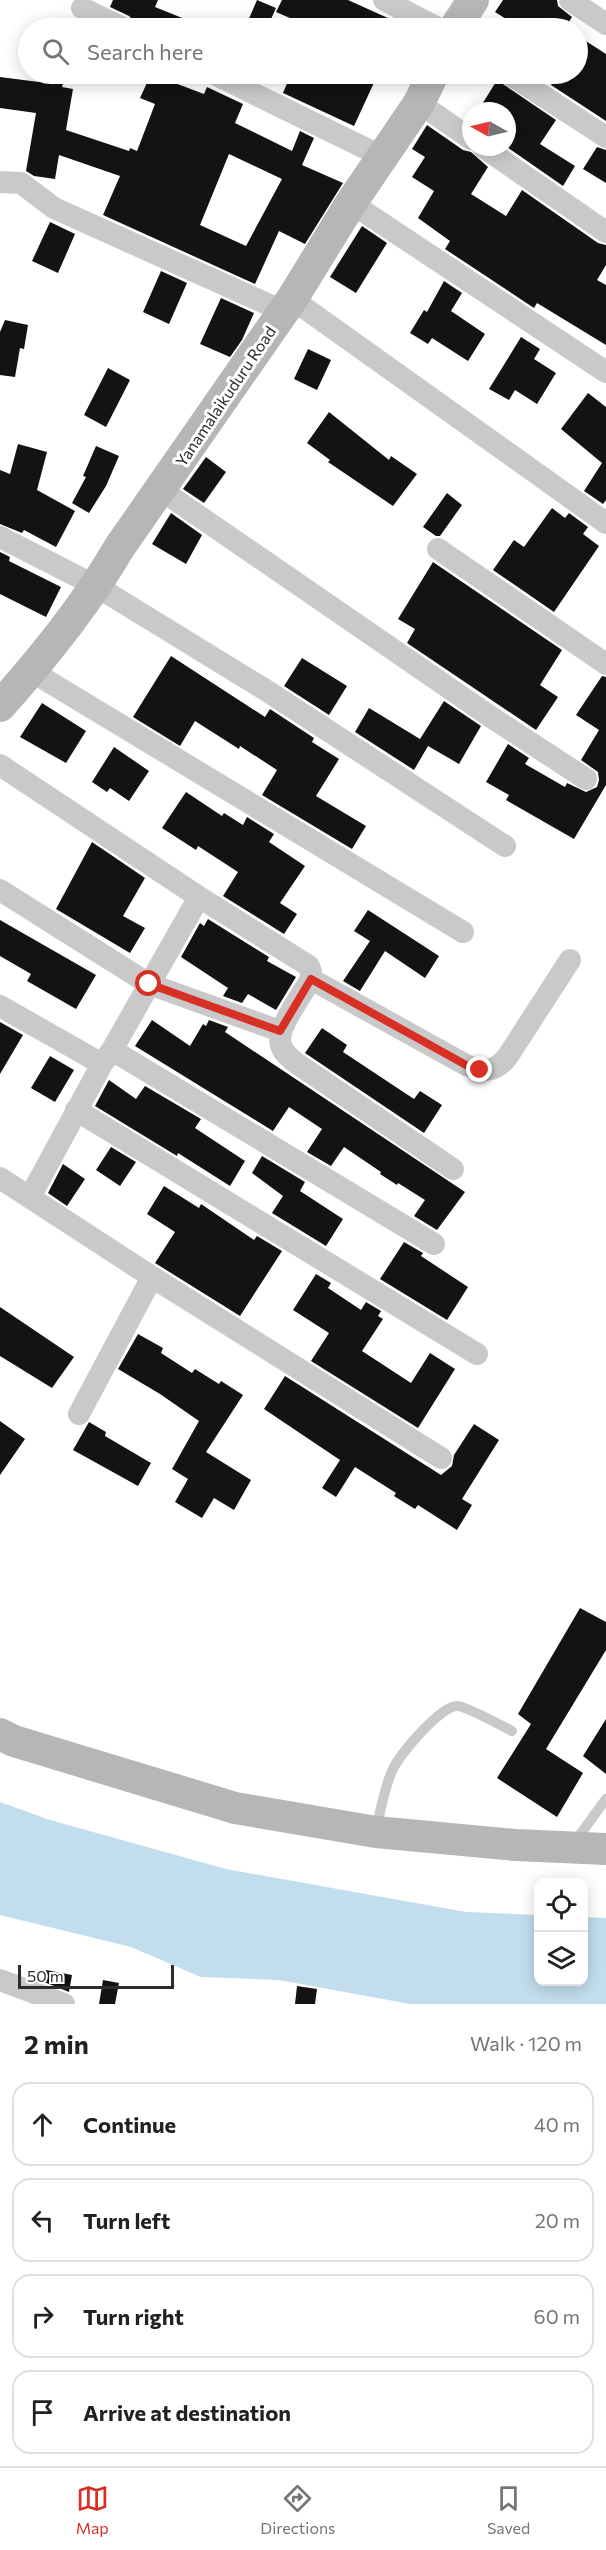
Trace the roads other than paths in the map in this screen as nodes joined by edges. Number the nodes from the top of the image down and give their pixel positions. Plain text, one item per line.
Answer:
1 (384, 0) edge
2 (473, 0) edge
3 (570, 0) edge
4 (82, 8) dead end
5 (102, 18) edge
6 (419, 18) edge
7 (461, 18) edge
8 (606, 24) edge
9 (234, 84) edge
10 (428, 84) edge
11 (524, 84) edge
12 (419, 103) junction
13 (462, 133) edge
14 (606, 137) edge
15 (496, 156) edge
16 (382, 157) junction
17 (0, 182) edge
18 (351, 202) junction
19 (606, 232) edge
20 (288, 305) junction
21 (606, 372) edge
22 (161, 490) junction
23 (606, 523) edge
24 (0, 537) edge
25 (438, 549) dead end
26 (96, 586) junction
27 (606, 664) edge
28 (31, 671) junction
29 (0, 706) edge
30 (0, 765) edge
31 (586, 779) dead end
32 (506, 846) dead end
33 (0, 890) edge
34 (199, 897) junction
35 (463, 932) dead end
36 (570, 960) dead end
37 (311, 979) junction
38 (149, 984) junction
39 (0, 1006) edge
40 (280, 1031) junction
41 (107, 1057) junction
42 (76, 1110) junction
43 (453, 1169) dead end
44 (0, 1178) edge
45 (30, 1197) junction
46 (435, 1244) dead end
47 (152, 1277) junction
48 (477, 1354) dead end
49 (79, 1414) dead end
50 (441, 1458) dead end
51 (513, 1731) dead end
52 (0, 1734) edge
53 (606, 1799) edge
54 (376, 1832) junction
55 (571, 1847) junction
56 (606, 1849) edge
57 (0, 1980) edge
58 (24, 1998) edge
59 (64, 2004) edge

1 - 6 street
2 - 7 street
3 - 8 street
4 - 5 street
9 - 16 street
10 - 12 street, Yanamalaikuduru Road
11 - 14 street
12 - 13 street
12 - 16 street, Yanamalaikuduru Road
15 - 19 street
16 - 18 street, Yanamalaikuduru Road
17 - 20 street
18 - 20 street, Yanamalaikuduru Road
18 - 21 street
20 - 22 street, Yanamalaikuduru Road
20 - 23 street
22 - 26 street, Yanamalaikuduru Road
22 - 31 street
24 - 26 street
25 - 27 street
26 - 28 street, Yanamalaikuduru Road
26 - 32 street
28 - 29 street, Yanamalaikuduru Road
28 - 35 street
30 - 34 street
33 - 38 street
34 - 37 street
34 - 38 street
36 - 37 street
37 - 40 street
38 - 40 street
38 - 41 street
39 - 41 street
40 - 43 street
41 - 42 street
41 - 46 street
42 - 45 street
42 - 48 street
44 - 45 street
45 - 47 street
47 - 49 street
47 - 50 street
51 - 54 lane
52 - 54 street
53 - 55 lane
54 - 55 street
55 - 56 street
57 - 58 street
58 - 59 street

